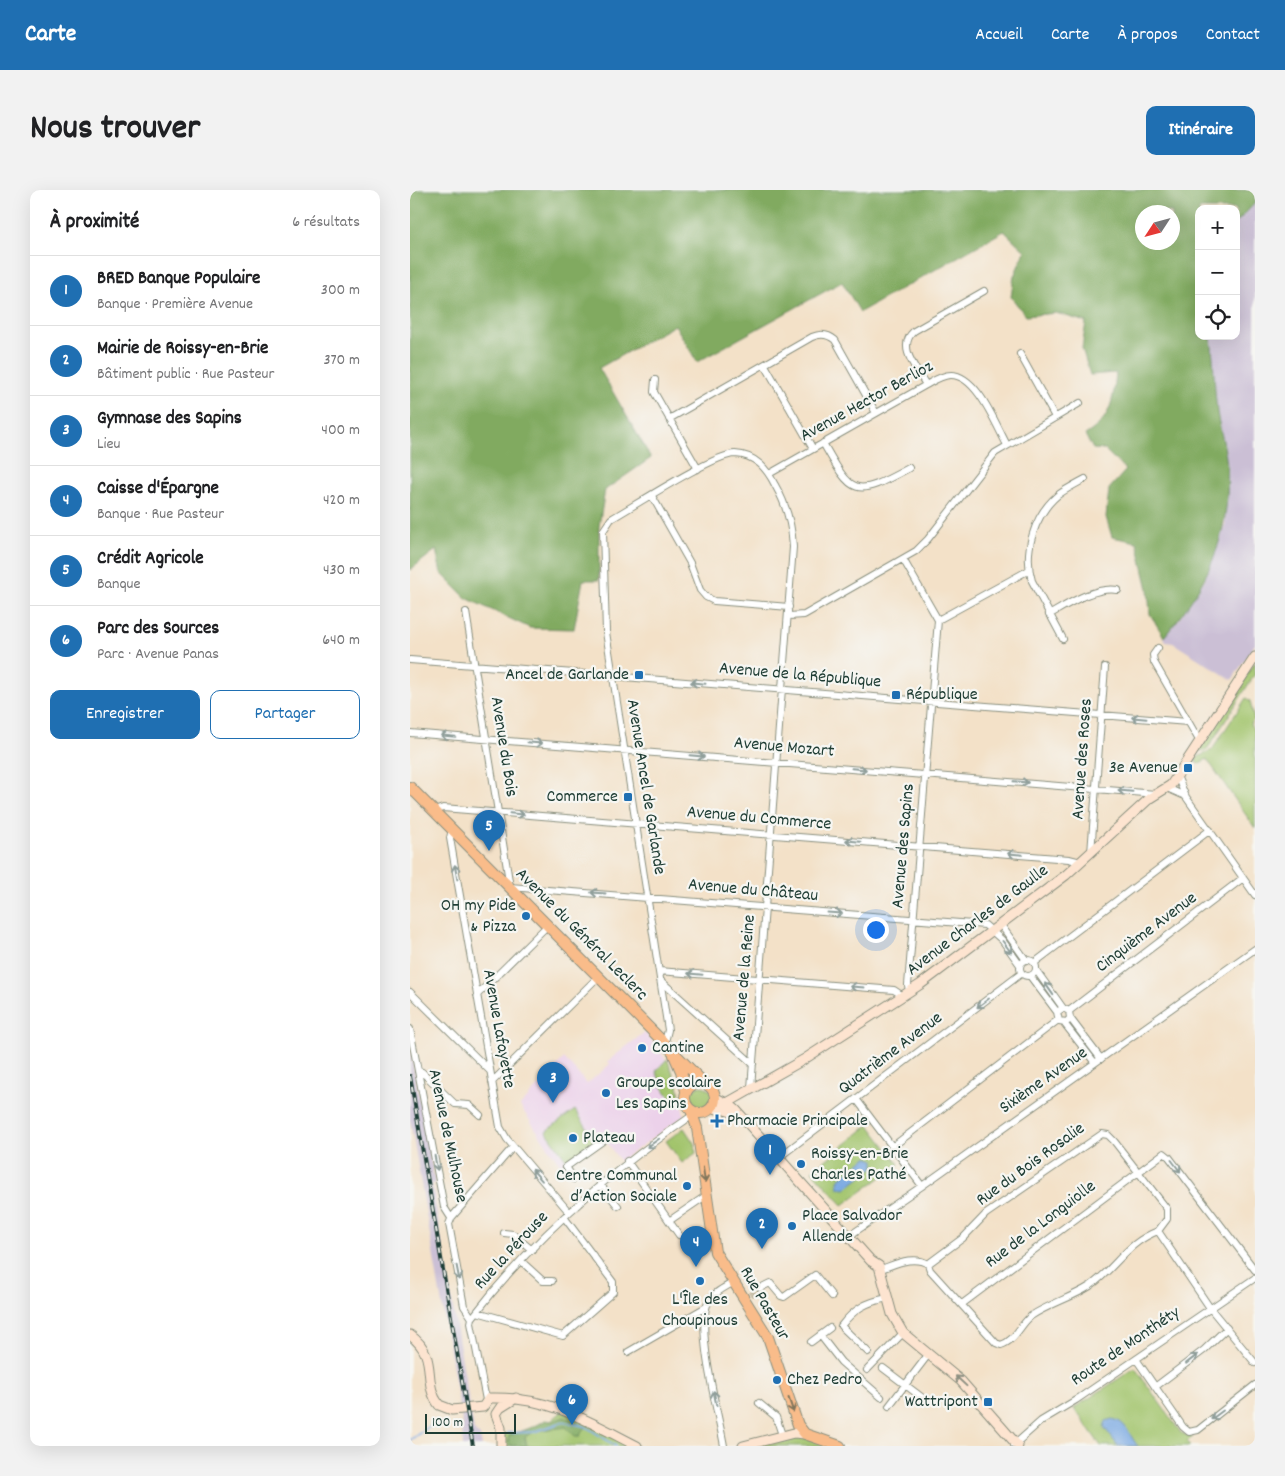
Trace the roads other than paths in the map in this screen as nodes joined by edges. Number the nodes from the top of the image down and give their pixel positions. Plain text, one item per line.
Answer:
1 (984, 291) dead end
2 (1020, 354) dead end
3 (765, 365) junction
4 (655, 380) dead end
5 (926, 385) junction
6 (1080, 403) dead end
7 (876, 413) junction
8 (1055, 416) junction
9 (670, 420) junction
10 (823, 443) junction
11 (1007, 445) junction
12 (813, 449) junction
13 (909, 468) dead end
14 (698, 469) junction
15 (769, 474) junction
16 (1084, 479) dead end
17 (652, 496) junction
18 (903, 559) junction
19 (1029, 570) junction
20 (1118, 590) dead end
21 (789, 607) junction
22 (466, 612) dead end
23 (1050, 615) junction
24 (789, 616) junction
25 (938, 620) junction
26 (1063, 639) dead end
27 (1158, 648) dead end
28 (1255, 657) edge
29 (410, 660) edge
30 (475, 665) junction
31 (1105, 667) dead end
32 (613, 676) junction
33 (783, 690) junction
34 (931, 702) junction
35 (1101, 715) junction
36 (1188, 722) junction
37 (410, 733) edge
38 (487, 739) junction
39 (1200, 742) junction
40 (624, 750) junction
41 (776, 762) junction
42 (925, 774) junction
43 (1177, 776) junction
44 (410, 787) edge
45 (1095, 788) junction
46 (1167, 788) junction
47 (1156, 794) junction
48 (1186, 797) junction
49 (434, 811) junction
50 (498, 813) junction
51 (636, 824) junction
52 (452, 829) junction
53 (1210, 830) junction
54 (771, 835) junction
55 (919, 847) junction
56 (1091, 852) junction
57 (1081, 862) junction
58 (1243, 878) junction
59 (510, 887) junction
60 (1255, 895) edge
61 (647, 897) junction
62 (766, 908) junction
63 (913, 919) junction
64 (548, 925) junction
65 (1001, 925) junction
66 (992, 931) junction
67 (1255, 949) edge
68 (1026, 960) junction
69 (1020, 965) junction
70 (1035, 967) junction
71 (659, 970) junction
72 (1022, 973) junction
73 (599, 976) junction
74 (1030, 976) junction
75 (660, 980) junction
76 (760, 980) junction
77 (410, 992) edge
78 (906, 994) junction
79 (478, 995) junction
80 (1063, 1015) junction
81 (410, 1029) edge
82 (665, 1042) junction
83 (1101, 1059) junction
84 (1095, 1063) junction
85 (752, 1064) junction
86 (418, 1071) junction
87 (490, 1072) junction
88 (492, 1082) junction
89 (704, 1083) junction
90 (748, 1090) junction
91 (686, 1091) junction
92 (716, 1098) junction
93 (857, 1100) junction
94 (726, 1106) junction
95 (711, 1108) junction
96 (692, 1113) junction
97 (480, 1115) dead end
98 (739, 1116) junction
99 (604, 1140) dead end
100 (513, 1147) junction
101 (892, 1147) junction
102 (778, 1158) junction
103 (627, 1162) junction
104 (1138, 1170) junction
105 (574, 1179) dead end
106 (600, 1184) junction
107 (922, 1186) junction
108 (707, 1194) junction
109 (618, 1206) dead end
110 (569, 1212) junction
111 (451, 1218) junction
112 (564, 1218) junction
113 (669, 1221) junction
114 (1158, 1231) junction
115 (504, 1234) dead end
116 (679, 1235) dead end
117 (849, 1236) junction
118 (532, 1250) junction
119 (521, 1261) junction
120 (928, 1264) junction
121 (881, 1269) junction
122 (1255, 1270) edge
123 (1255, 1278) edge
124 (552, 1282) dead end
125 (734, 1282) junction
126 (760, 1288) dead end
127 (832, 1296) dead end
128 (888, 1298) junction
129 (962, 1304) junction
130 (706, 1307) junction
131 (1210, 1308) junction
132 (474, 1315) junction
133 (830, 1328) dead end
134 (1227, 1328) junction
135 (903, 1333) junction
136 (410, 1335) edge
137 (820, 1335) junction
138 (812, 1342) dead end
139 (628, 1352) dead end
140 (868, 1352) dead end
141 (928, 1355) junction
142 (1136, 1359) junction
143 (1255, 1363) edge
144 (883, 1368) dead end
145 (863, 1374) junction
146 (1255, 1385) edge
147 (904, 1386) junction
148 (1155, 1387) junction
149 (881, 1397) dead end
150 (517, 1398) junction
151 (488, 1402) junction
152 (928, 1402) dead end
153 (759, 1403) dead end
154 (889, 1406) dead end
155 (498, 1411) junction
156 (796, 1429) junction
157 (782, 1435) junction
158 (1016, 1445) edge
159 (501, 1446) edge
160 (638, 1446) edge
161 (724, 1446) edge
162 (743, 1446) edge
163 (840, 1446) edge

1 - 5 street
2 - 8 street
3 - 7 street
3 - 9 street
3 - 12 street
4 - 9 street
5 - 7 street, Avenue Hector Berlioz
5 - 11 street, Avenue Hector Berlioz
6 - 8 street
7 - 10 street, Avenue Hector Berlioz
8 - 11 street
9 - 14 street
10 - 12 street, Avenue Hector Berlioz
10 - 13 street
11 - 18 street
12 - 15 street, Avenue Hector Berlioz
14 - 15 street
14 - 17 street
15 - 21 street, Avenue de la Reine
16 - 19 street
17 - 21 street
17 - 32 street, Avenue Ancel de Garlande
18 - 24 street
18 - 25 street
19 - 23 street
19 - 25 street
20 - 23 street
21 - 24 street, Avenue de la Reine
22 - 30 street, Avenue du Bois
23 - 26 street
24 - 33 street, Avenue de la Reine
25 - 34 street, Avenue des Sapins
27 - 36 street
28 - 39 main road, Avenue Charles de Gaulle
29 - 30 street, Avenue de la République
30 - 32 street, Avenue de la République
30 - 38 street, Avenue du Bois
31 - 35 street, Avenue des Roses
33 -> 32 street, Avenue de la République
32 - 40 street, Avenue Ancel de Garlande
33 - 34 street, Avenue de la République
33 - 41 street, Avenue de la Reine
34 - 35 street, Avenue de la République
34 - 42 street, Avenue des Sapins
36 -> 35 street, Avenue de la République
35 - 45 street, Avenue des Roses
36 - 39 street
38 -> 37 street, Avenue Mozart
38 -> 40 street, Avenue Mozart
38 - 50 street, Avenue du Bois
39 - 43 main road, Avenue Charles de Gaulle
40 -> 41 street, Avenue Mozart
40 - 51 street, Avenue Ancel de Garlande
41 -> 42 street, Avenue Mozart
41 - 54 street, Avenue de la Reine
42 -> 45 street, Avenue Mozart
42 - 55 street, Avenue des Sapins
43 - 46 main road, Avenue Charles de Gaulle
43 - 48 street
44 - 49 main road, Avenue du Général Leclerc
47 -> 45 street, Avenue Mozart
45 - 56 street, Avenue des Roses
46 - 47 main road, Avenue Charles de Gaulle
46 - 48 street
47 - 56 main road, Avenue Charles de Gaulle
48 - 53 street
49 - 50 street, Avenue du Commerce
49 - 52 main road, Avenue du Général Leclerc
50 -> 51 street, Avenue du Commerce
50 - 59 street, Avenue du Bois
51 - 54 street, Avenue du Commerce
51 - 61 street, Avenue Ancel de Garlande
52 - 59 main road, Avenue du Général Leclerc
79 -> 52 street, Avenue Lafayette
53 - 58 street
53 - 70 street
55 -> 54 street, Avenue du Commerce
54 - 62 street, Avenue de la Reine
57 -> 55 street, Avenue du Commerce
55 - 63 street, Avenue des Sapins
56 - 57 main road, Avenue Charles de Gaulle
57 - 65 main road, Avenue Charles de Gaulle
58 - 60 street
58 - 80 street, Cinquième Avenue
61 -> 59 street, Avenue du Château
59 - 64 main road, Avenue du Général Leclerc
61 - 62 street, Avenue du Château
61 - 71 street, Avenue Ancel de Garlande
62 -> 63 street, Avenue du Château
62 - 76 street, Avenue de la Reine
63 - 66 street, Avenue du Château
63 - 78 street, Avenue des Sapins
64 - 73 main road, Avenue du Général Leclerc
64 - 79 street
65 - 66 main road, Avenue Charles de Gaulle
65 - 68 street
66 -> 69 street
66 - 78 main road, Avenue Charles de Gaulle
67 - 83 street, Sixième Avenue
68 - 69 street
68 - 70 street
69 - 72 street
70 - 74 street
80 -> 70 street
71 - 75 street, Avenue Ancel de Garlande
76 -> 71 street
72 - 74 street
72 -> 93 street, Quatrième Avenue
73 - 82 main road, Avenue du Général Leclerc
73 - 88 street
74 - 80 street
75 - 82 street, Avenue Ancel de Garlande
75 - 85 street
78 -> 76 street
76 - 85 street, Avenue de la Reine
77 - 87 street
78 - 90 main road, Avenue Charles de Gaulle
79 - 87 street, Avenue Lafayette
80 - 83 street
80 - 84 street
80 - 101 street, Cinquième Avenue
81 - 86 street, Avenue de Mulhouse
82 - 89 main road, Avenue du Général Leclerc
82 - 91 main road, Avenue du Général Leclerc
83 - 84 street, Sixième Avenue
84 - 107 street, Sixième Avenue
85 - 90 street, Avenue de la Reine
86 - 97 street
86 -> 111 street, Avenue de Mulhouse
87 - 88 street, Avenue Lafayette
88 - 100 street, Avenue Lafayette
89 - 91 main road
89 - 92 main road
90 - 94 main road, Avenue Charles de Gaulle
90 - 98 main road
91 - 96 main road
92 - 94 main road
92 - 95 main road
93 - 101 street
93 - 102 street, Quatrième Avenue
94 - 95 main road
94 - 98 main road
95 - 96 main road
96 -> 103 street, Rue la Pérouse
96 -> 108 main road, Rue Pasteur
98 - 102 main road
99 - 105 street
110 -> 100 street, Avenue Lafayette
100 - 111 street
101 - 107 street
102 - 117 main road
103 - 106 street, Rue la Pérouse
103 - 113 street
104 - 114 street, Rue du Bois Rosalie
104 - 120 street, Rue du Bois Rosalie
104 -> 122 street, Rue de la Longuiolle
104 - 129 street, Rue de la Longuiolle
106 - 109 street
106 - 110 street, Rue la Pérouse
107 - 117 street, Sixième Avenue
108 - 113 street
108 - 125 main road, Rue Pasteur
110 - 112 street, Rue la Pérouse
111 -> 132 street, Avenue de Mulhouse
112 - 118 street, Rue la Pérouse
112 - 132 street
113 - 116 street
114 - 129 street
114 - 131 street
115 - 118 street
117 - 121 main road
118 - 119 street, Rue la Pérouse
119 - 124 street
119 - 132 street, Rue la Pérouse
120 - 121 street
120 - 129 street
121 - 128 main road
123 - 131 street, Route de Monthéty
125 - 130 street
125 -> 156 main road, Rue Pasteur
126 - 127 street
128 - 135 main road
128 - 140 street
130 - 139 street
161 -> 130 street
131 - 134 street
131 - 142 street, Route de Monthéty
132 - 151 street, Avenue de Mulhouse
133 - 137 street
134 - 143 street
148 -> 134 street
135 - 141 main road
135 - 145 street
136 - 151 main road
137 - 138 street
137 - 145 street
141 - 147 street
158 -> 141 main road
142 - 148 street
142 - 158 street, Route de Monthéty
144 - 147 street
145 - 149 street
146 -> 148 street
147 - 152 street
147 - 154 street
150 - 151 main road
150 - 155 main road
150 - 160 main road
151 - 155 main road
151 - 155 main road
153 - 157 street
155 - 159 main road
156 - 157 main road
156 - 163 main road, Rue Pasteur
157 - 162 main road

